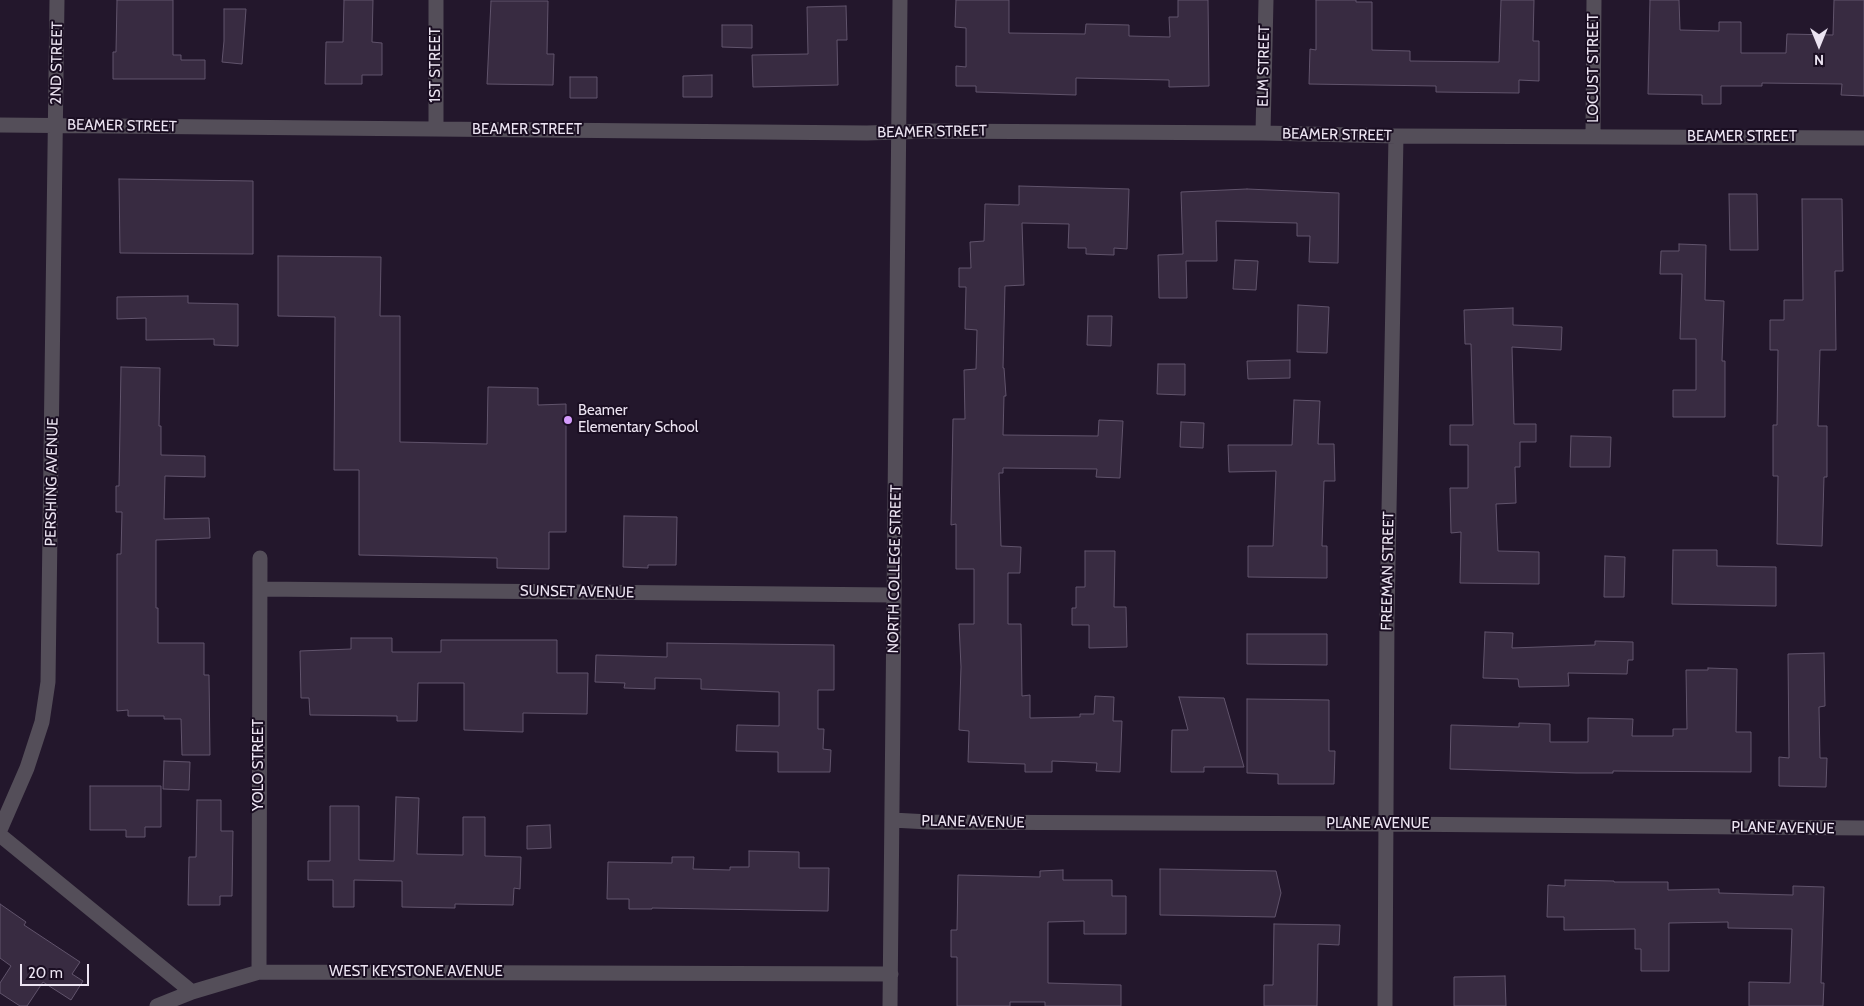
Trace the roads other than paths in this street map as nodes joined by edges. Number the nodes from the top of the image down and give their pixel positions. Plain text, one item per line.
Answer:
1 (57, 0) edge
2 (436, 0) edge
3 (900, 0) edge
4 (1266, 0) edge
5 (1594, 0) edge
6 (0, 125) edge
7 (56, 126) junction
8 (436, 129) junction
9 (899, 132) junction
10 (1263, 133) junction
11 (1396, 136) junction
12 (1593, 136) junction
13 (1864, 138) edge
14 (260, 558) dead end
15 (260, 589) junction
16 (894, 595) junction
17 (892, 820) junction
18 (1386, 824) junction
19 (1864, 828) edge
20 (0, 830) edge
21 (0, 836) edge
22 (259, 972) junction
23 (890, 974) junction
24 (192, 992) junction
25 (157, 1006) edge
26 (890, 1006) edge
27 (1385, 1006) edge

1 - 7 street, 2ND STREET
2 - 8 street, 1ST STREET
3 - 9 street, NORTH COLLEGE STREET
4 - 10 street, ELM STREET
5 - 12 street, LOCUST STREET
6 - 7 street, BEAMER STREET
7 - 8 street, BEAMER STREET
7 - 20 street, PERSHING AVENUE
8 - 9 street, BEAMER STREET
9 - 10 street, BEAMER STREET
9 - 16 street, NORTH COLLEGE STREET
10 - 11 street, BEAMER STREET
11 - 12 street, BEAMER STREET
11 - 18 street, FREEMAN STREET
12 - 13 street, BEAMER STREET
14 - 15 street, YOLO STREET
15 - 16 street, SUNSET AVENUE
15 - 22 street, YOLO STREET
16 - 17 street, NORTH COLLEGE STREET
17 - 18 street, PLANE AVENUE
17 - 23 street, NORTH COLLEGE STREET
18 - 19 street, PLANE AVENUE
18 - 27 street, FREEMAN STREET
21 - 24 street
22 - 23 street, WEST KEYSTONE AVENUE
22 - 24 street, WEST KEYSTONE AVENUE
23 - 26 street, NORTH COLLEGE STREET
24 - 25 street, WEST KEYSTONE AVENUE

